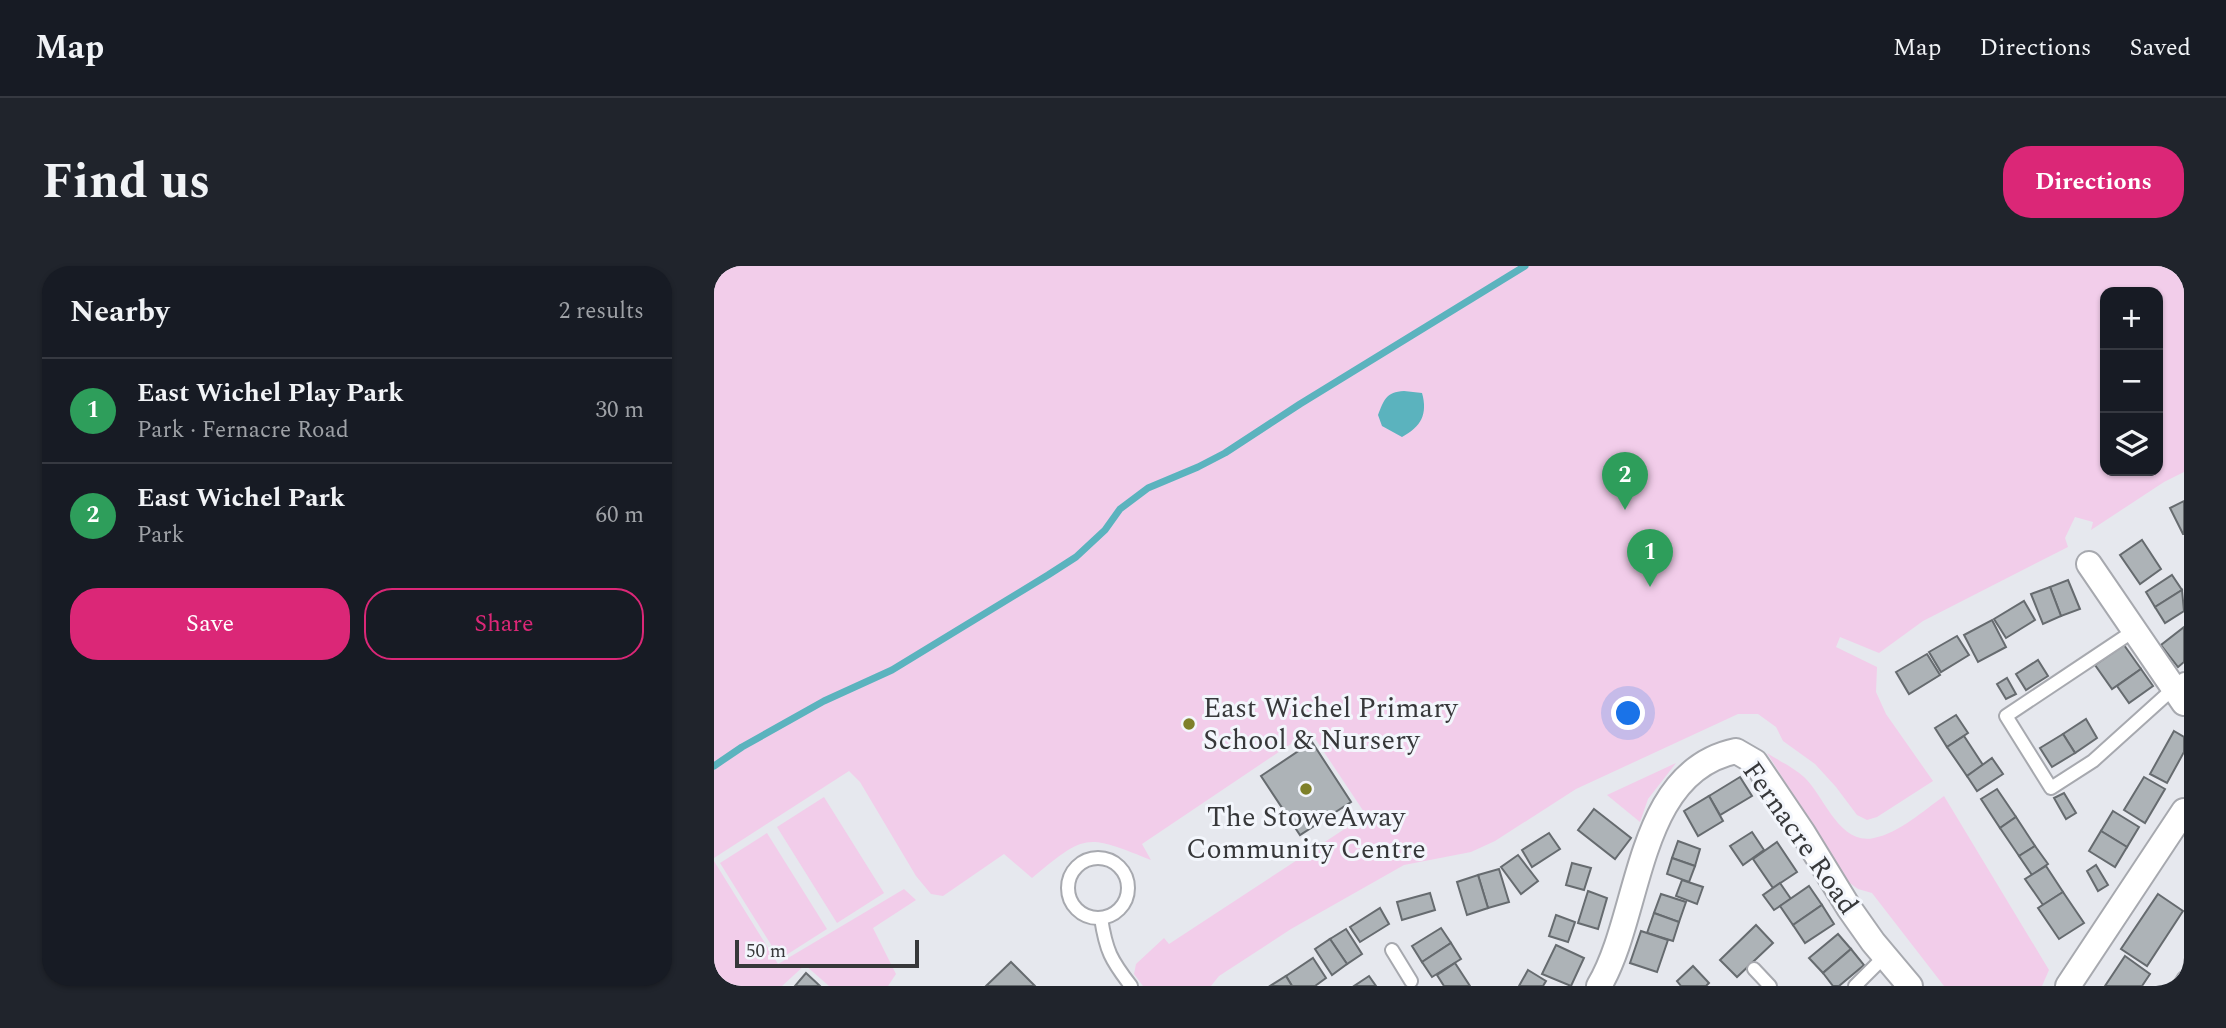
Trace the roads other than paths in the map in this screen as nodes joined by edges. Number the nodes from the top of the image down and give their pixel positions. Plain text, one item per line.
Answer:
1 (2089, 564) dead end
2 (2135, 630) junction
3 (2180, 689) edge
4 (2184, 811) edge
5 (1101, 918) junction
6 (1392, 950) dead end
7 (1885, 956) junction
8 (1754, 969) dead end
9 (2184, 978) edge
10 (1609, 982) edge
11 (1411, 984) edge
12 (1131, 986) edge
13 (1770, 986) edge
14 (1855, 986) edge
15 (1910, 986) edge
16 (2068, 986) edge
17 (2179, 986) edge

1 - 2 street
2 - 3 street
2 - 3 lane
4 - 16 street
5 - 5 lane
5 - 12 lane
6 - 11 lane
7 - 10 street, Fernacre Road
7 - 14 lane
7 - 15 street, Fernacre Road
8 - 13 lane
9 - 17 lane

